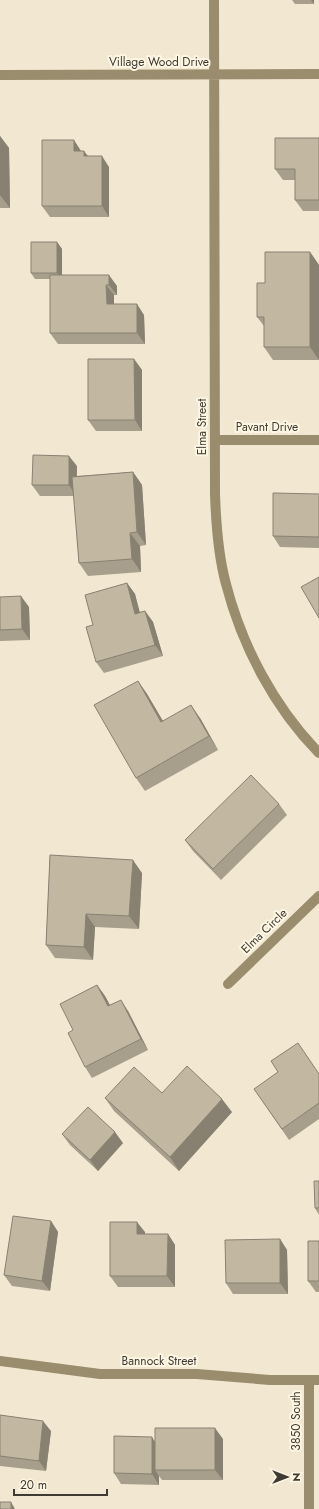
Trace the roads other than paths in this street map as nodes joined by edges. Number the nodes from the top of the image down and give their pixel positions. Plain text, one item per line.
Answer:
1 (214, 0) edge
2 (214, 74) junction
3 (319, 74) edge
4 (0, 75) edge
5 (215, 440) junction
6 (319, 440) edge
7 (319, 753) edge
8 (319, 896) edge
9 (228, 984) dead end
10 (0, 1362) edge
11 (314, 1380) edge
12 (309, 1509) edge

1 - 2 street, Elma Street
2 - 3 street, Village Wood Drive
2 - 4 street, Village Wood Drive
2 - 5 street, Elma Street
5 - 6 street, Pavant Drive
5 - 7 street, Elma Street
8 - 9 street, Elma Circle
10 - 11 street, Bannock Street
11 - 12 street, 3850 South

